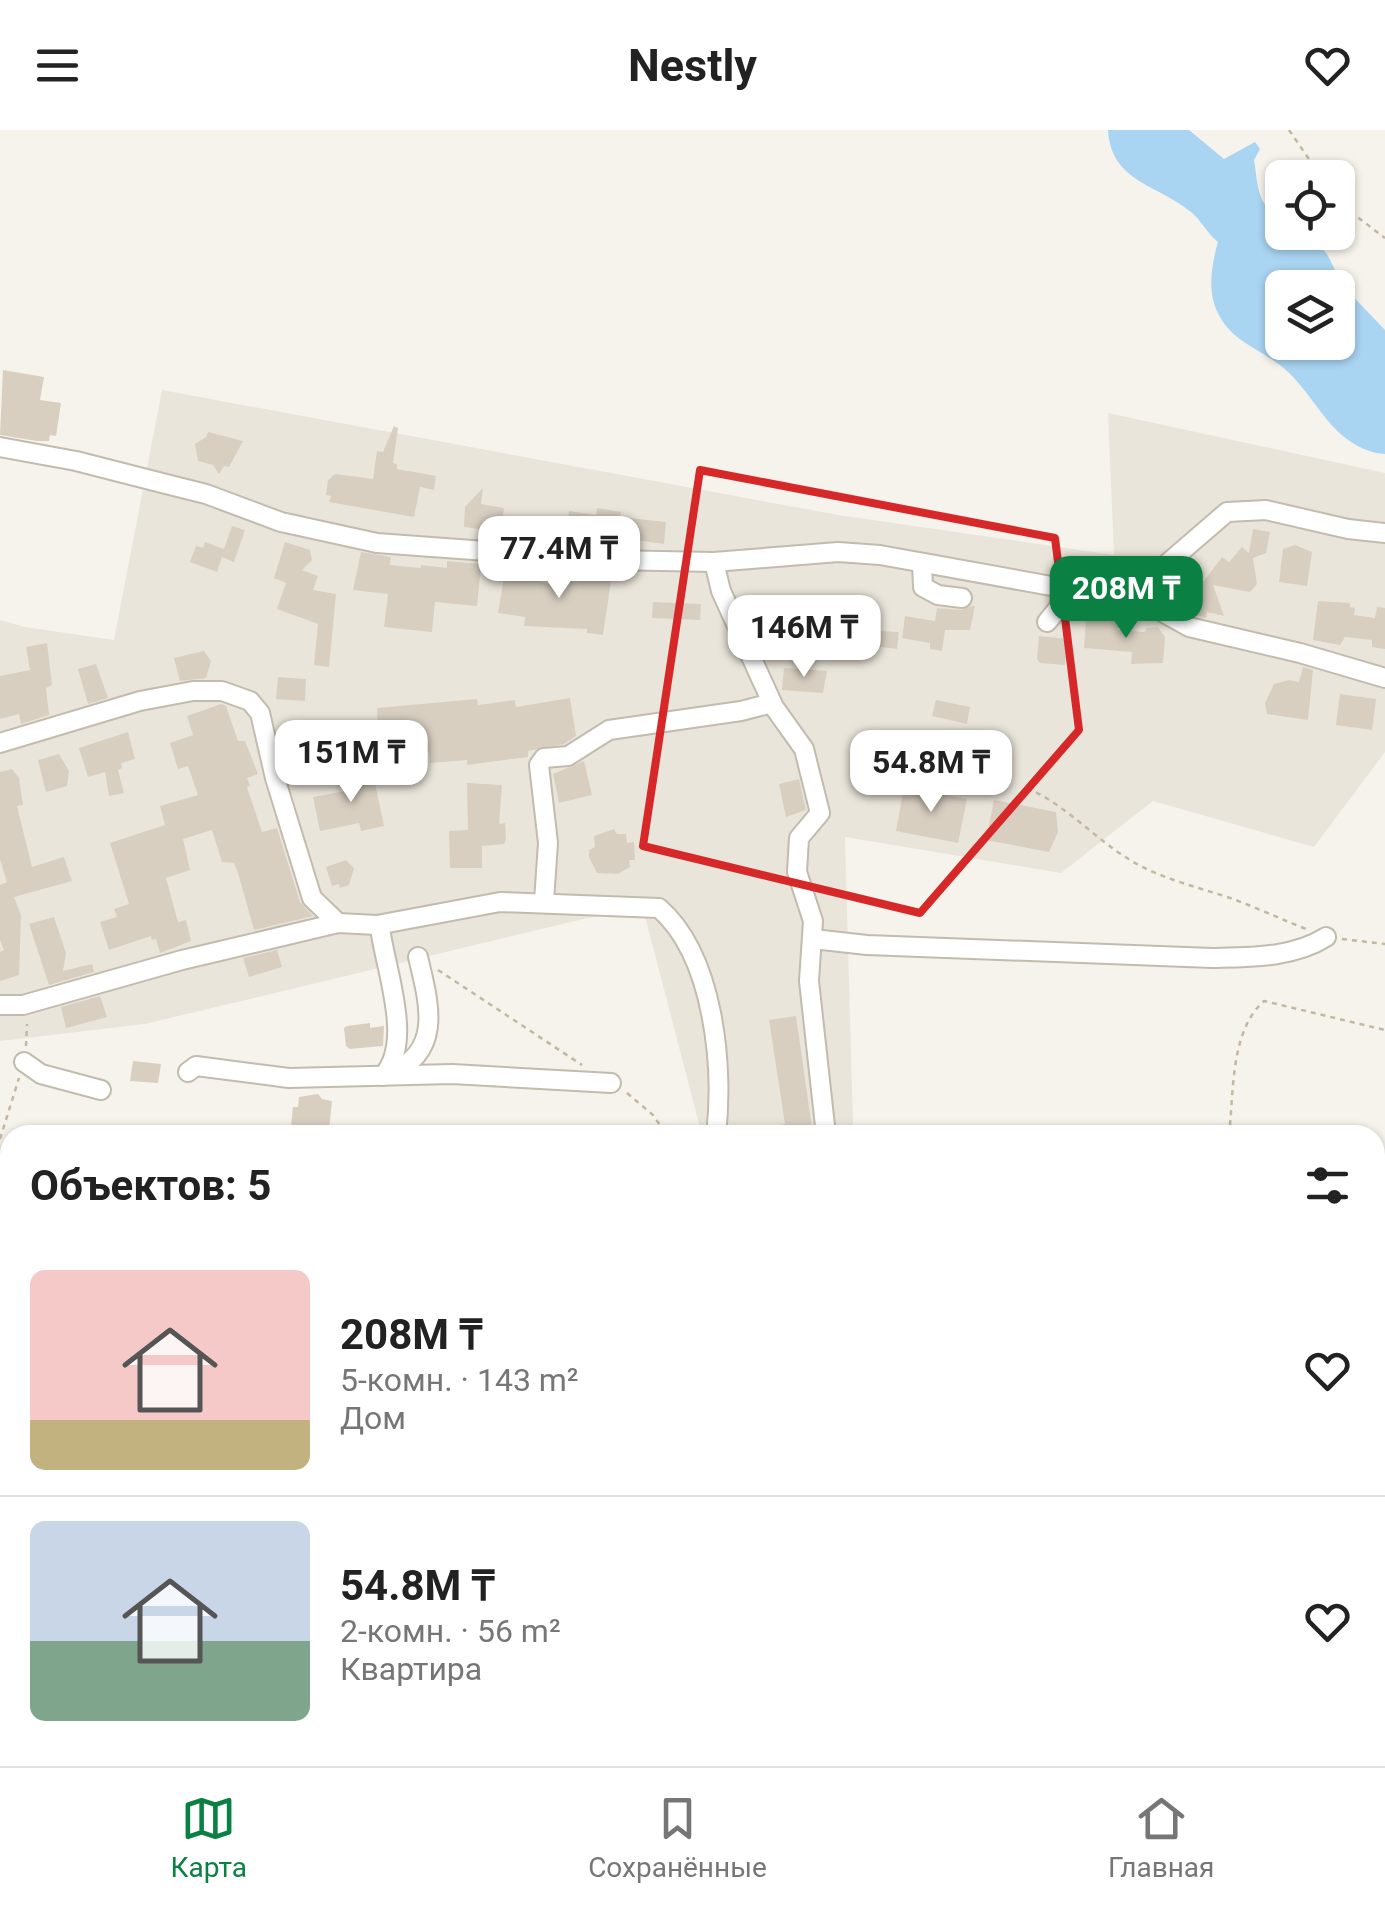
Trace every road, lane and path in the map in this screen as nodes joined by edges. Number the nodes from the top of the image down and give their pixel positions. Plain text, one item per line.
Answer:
1 (1289, 130) edge
2 (1310, 160) edge
3 (1355, 215) edge
4 (1385, 238) edge
5 (0, 447) edge
6 (1385, 533) edge
7 (714, 562) junction
8 (922, 563) junction
9 (1121, 589) junction
10 (1073, 590) junction
11 (962, 598) dead end
12 (1047, 622) dead end
13 (1385, 678) edge
14 (772, 703) junction
15 (0, 743) edge
16 (1028, 788) dead end
17 (544, 901) junction
18 (338, 922) junction
19 (380, 934) dead end
20 (1326, 937) junction
21 (813, 939) junction
22 (1385, 944) edge
23 (418, 957) joint
24 (0, 1004) edge
25 (1385, 1030) edge
26 (24, 1062) dead end
27 (582, 1064) dead end
28 (188, 1072) dead end
29 (382, 1076) junction
30 (611, 1083) joint
31 (102, 1090) dead end
32 (660, 1125) edge
33 (717, 1125) edge
34 (825, 1125) edge
35 (1230, 1125) edge
36 (0, 1511) edge
37 (0, 1545) edge

1 - 2 path
3 - 4 path
5 - 7 street
6 - 9 street
7 - 8 street
7 - 14 street
8 - 10 street
8 - 11 street
9 - 10 street
9 - 13 street
10 - 12 street
14 - 17 street
14 - 21 street
15 - 18 street
16 - 20 path
17 - 18 street
17 - 33 street
18 - 24 street
19 - 29 street
20 - 21 street
20 - 22 path
21 - 34 street
23 - 27 path
23 - 29 street
25 - 35 path
26 - 31 street
28 - 29 street
29 - 30 street
30 - 32 path
36 - 37 path

